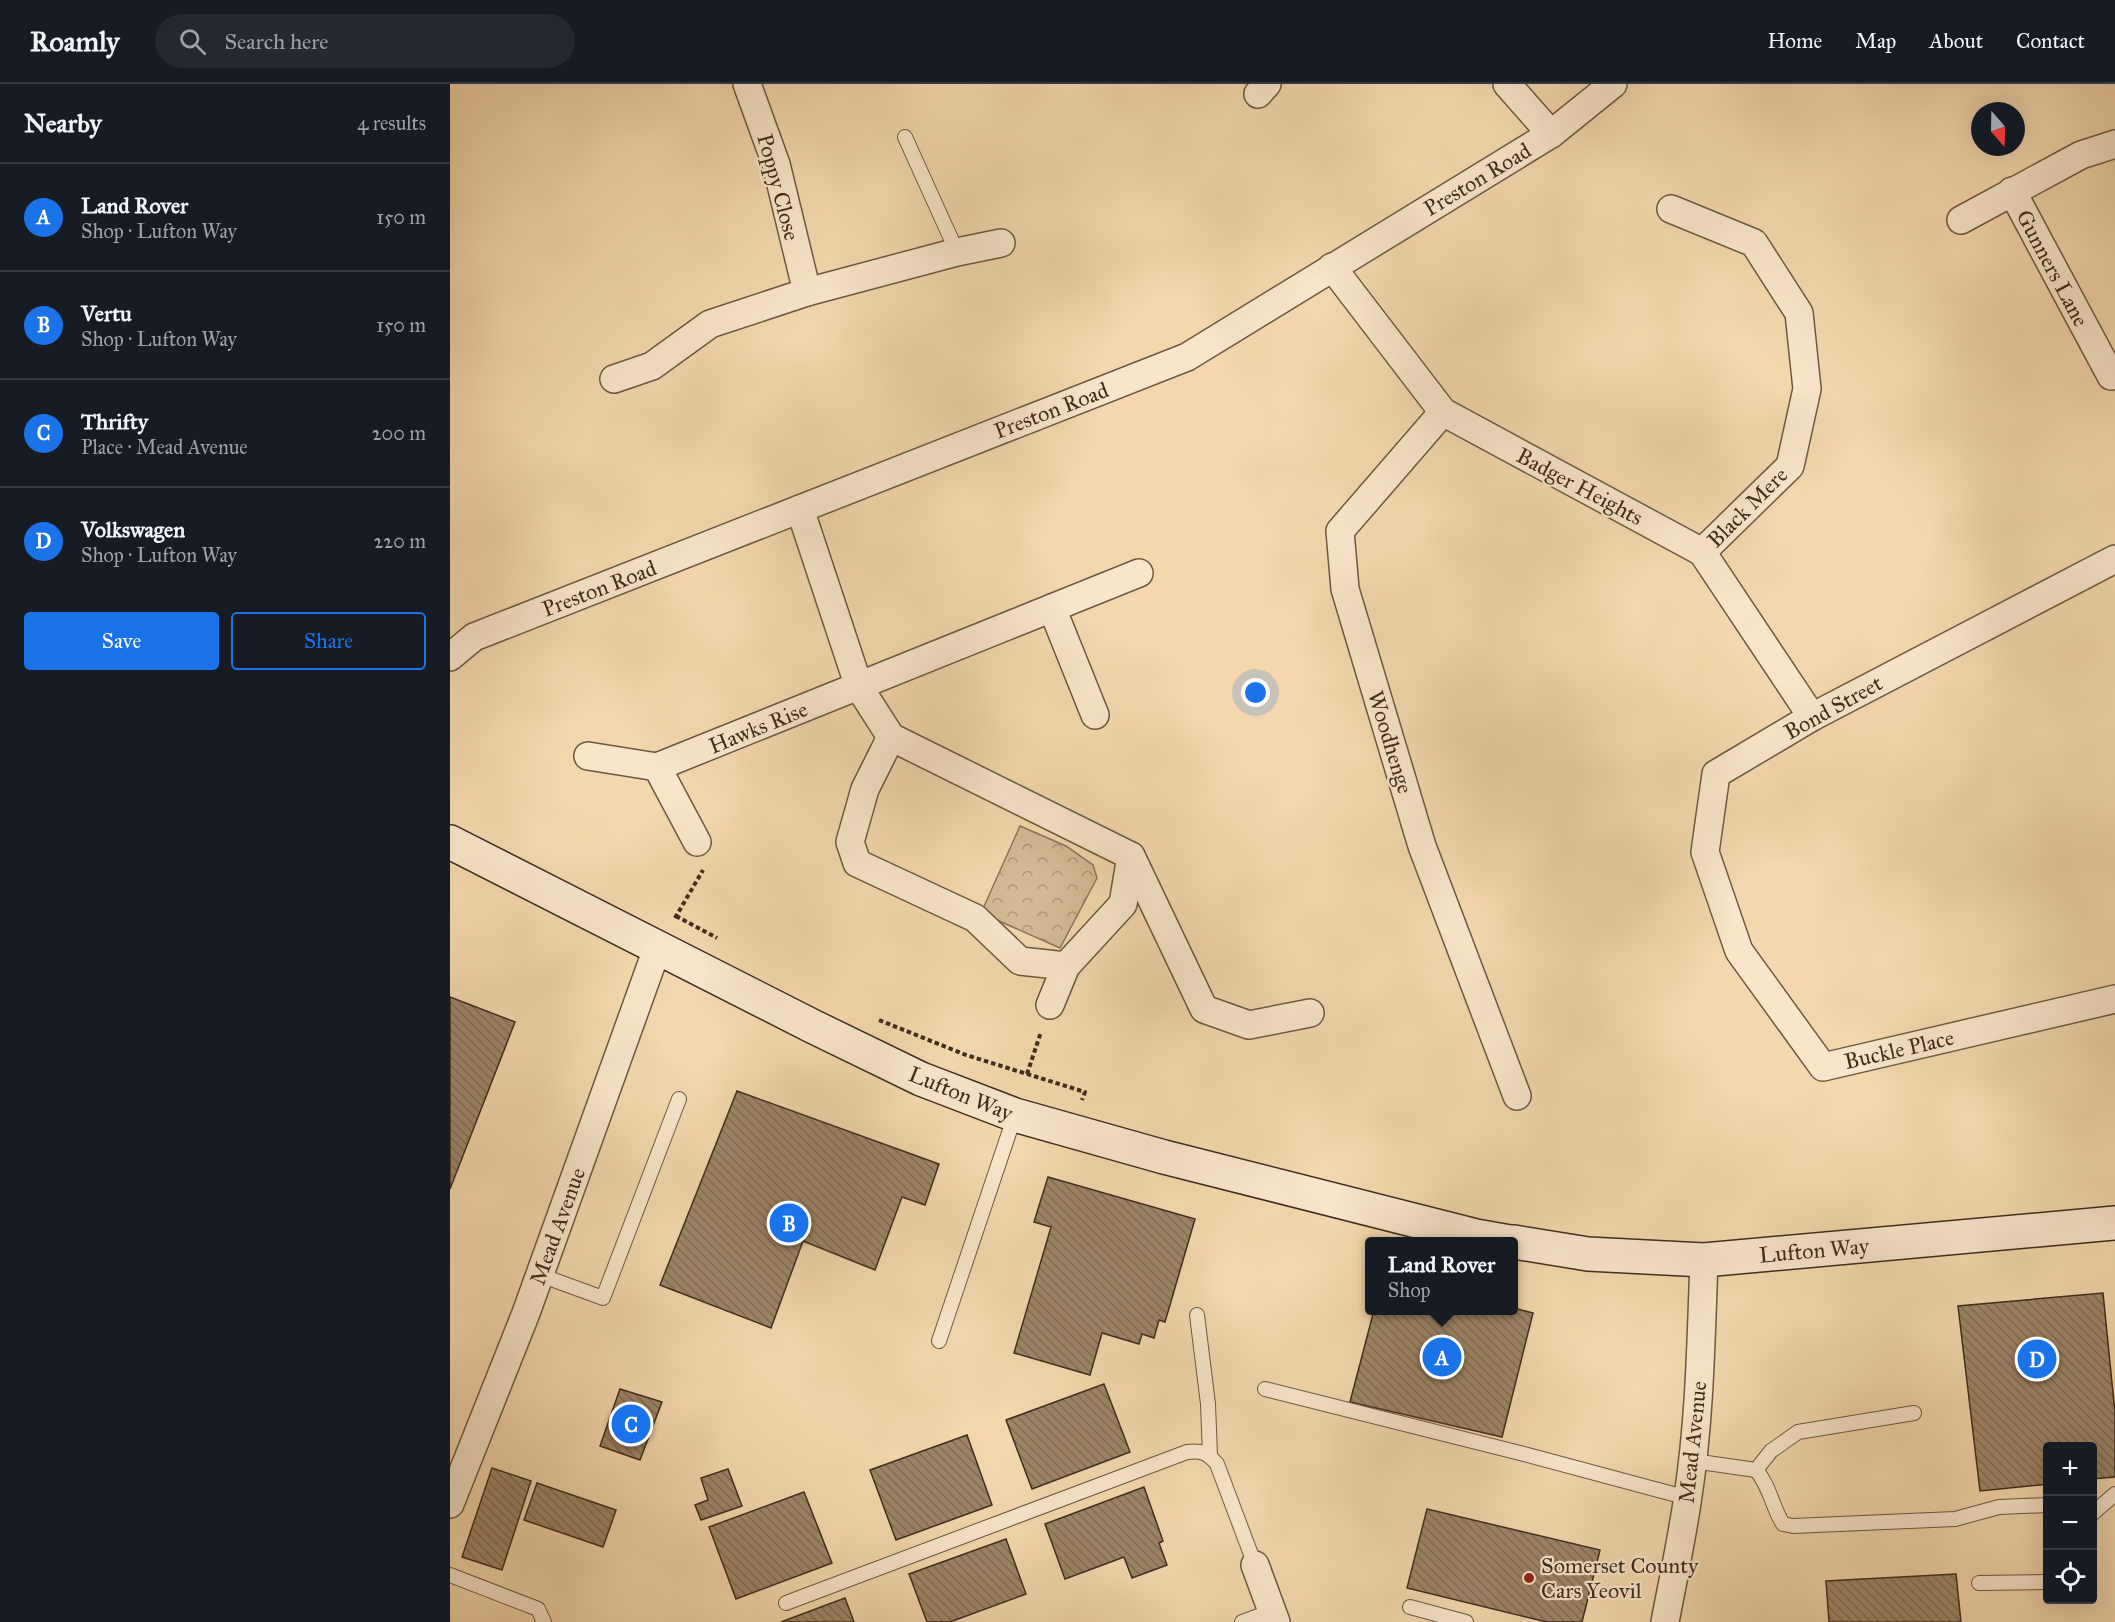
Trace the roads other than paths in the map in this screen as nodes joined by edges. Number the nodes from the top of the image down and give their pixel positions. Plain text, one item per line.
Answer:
1 (747, 84) edge
2 (1507, 84) edge
3 (1612, 84) edge
4 (1551, 134) junction
5 (906, 138) dead end
6 (2115, 144) edge
7 (2012, 191) junction
8 (1671, 209) dead end
9 (1961, 220) dead end
10 (1001, 243) dead end
11 (957, 252) junction
12 (1332, 267) junction
13 (807, 292) junction
14 (2111, 376) dead end
15 (614, 379) dead end
16 (1443, 412) junction
17 (800, 509) junction
18 (1702, 552) junction
19 (2115, 559) edge
20 (1140, 573) dead end
21 (1052, 608) junction
22 (452, 651) edge
23 (859, 687) junction
24 (1095, 715) dead end
25 (1812, 717) junction
26 (891, 737) junction
27 (588, 756) dead end
28 (657, 767) junction
29 (450, 842) edge
30 (697, 842) road end
31 (1131, 856) junction
32 (658, 946) junction
33 (1739, 951) joint
34 (1066, 966) junction
35 (2115, 999) edge
36 (1050, 1005) road end
37 (1310, 1013) dead end
38 (1517, 1096) dead end
39 (679, 1099) dead end
40 (1015, 1115) junction
41 (2115, 1223) edge
42 (1482, 1237) edge
43 (1518, 1243) edge
44 (1704, 1260) junction
45 (540, 1275) junction
46 (1197, 1315) dead end
47 (939, 1341) dead end
48 (1265, 1389) dead end
49 (1914, 1413) dead end
50 (1210, 1455) junction
51 (1693, 1461) junction
52 (1756, 1470) junction
53 (2115, 1494) edge
54 (1688, 1498) junction
55 (450, 1504) edge
56 (2043, 1505) edge
57 (2097, 1510) edge
58 (1255, 1565) joint
59 (450, 1575) edge
60 (2043, 1581) edge
61 (1979, 1583) dead end
62 (786, 1603) dead end
63 (1410, 1607) dead end
64 (1274, 1617) edge
65 (544, 1622) edge
66 (1242, 1622) edge
67 (1466, 1622) edge
68 (1665, 1622) edge

1 - 13 street, Poppy Close
2 - 4 street
3 - 4 street, Preston Road
4 - 12 street, Preston Road
5 - 11 lane
6 - 7 street, Gunners Lane
7 - 9 street, Gunners Lane
7 - 14 street, Gunners Lane
8 - 18 street, Black Mere
10 - 11 street
11 - 13 street
12 - 16 street, Badger Heights
12 - 17 street, Preston Road
13 - 15 street
16 - 18 street, Badger Heights
16 - 38 street, Woodhenge
17 - 22 street, Preston Road
17 - 23 street
18 - 25 street, Badger Heights
19 - 25 street, Bond Street
20 - 21 street, Hawks Rise
21 - 23 street, Hawks Rise
21 - 24 street
23 - 26 street
23 - 28 street, Hawks Rise
25 - 33 street, Bond Street
26 - 31 street
26 - 34 street
27 - 28 street
28 - 30 street
29 - 32 street, Lufton Way
31 - 34 street
31 - 37 street
32 - 40 street, Lufton Way
32 - 45 street, Mead Avenue
33 - 35 street, Buckle Place
34 - 36 street
39 - 45 lane
40 - 42 street, Lufton Way
40 - 47 lane
41 - 44 street, Lufton Way
43 - 44 street, Lufton Way
44 - 51 street, Mead Avenue
45 - 55 street, Mead Avenue
46 - 50 lane
48 - 54 lane
49 - 52 lane
50 - 58 lane
50 - 62 lane
51 - 52 lane
51 - 54 street, Mead Avenue
52 - 56 lane
53 - 57 lane
54 - 68 street, Mead Avenue
58 - 64 street
59 - 65 lane
60 - 61 lane
63 - 67 lane
64 - 66 lane

